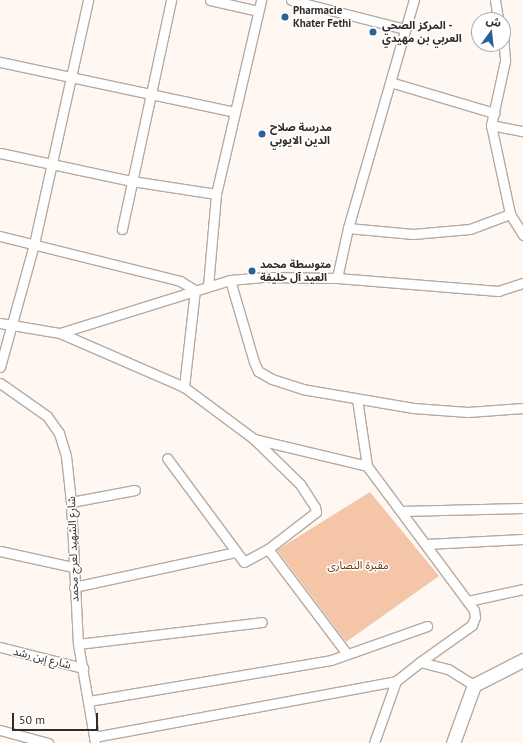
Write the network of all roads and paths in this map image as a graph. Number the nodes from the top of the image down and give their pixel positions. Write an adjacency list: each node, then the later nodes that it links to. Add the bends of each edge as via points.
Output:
1 (88, 0): 13 (street)
2 (171, 0): 15 (street)
3 (210, 0): 8 (street)
4 (261, 0): 8 (street)
5 (291, 0): 10 (street)
6 (414, 0): 10 (street)
7 (495, 0): 9 (street)
8 (258, 11): 16 (street)
9 (497, 12)
10 (405, 29): 14 (street)
11 (504, 52): 17 (street, via 505,61)
12 (0, 62): 13 (street)
13 (72, 78): 15 (street); 21 (street)
14 (390, 82): 17 (street); 25 (street)
15 (149, 94): 16 (street); 22 (street)
16 (235, 112): 23 (street)
17 (494, 113): 18 (street)
18 (491, 125): 19 (street); 24 (street)
19 (523, 131)
20 (0, 153): 21 (street)
21 (52, 164): 22 (street); 29 (street)
22 (132, 181): 23 (street); 26 (street)
23 (216, 194): 33 (street)
24 (510, 214): 25 (street, via 470,229 413,234); 28 (street)
25 (348, 228): 30 (street)
26 (122, 229)
27 (0, 236): 29 (street)
28 (523, 236)
29 (34, 244): 34 (street, via 180,281); 36 (street)
30 (337, 278): 31 (street, via 266,277); 32 (street, via 482,290 508,289)
31 (230, 280): 33 (street); 41 (street, via 248,348 258,371 272,379 302,389)
32 (523, 283)
33 (208, 286): 34 (street)
34 (195, 290): 37 (street); 40 (street)
35 (0, 323): 36 (street)
36 (11, 324): 37 (street); 38 (street)
37 (60, 333): 40 (street)
38 (0, 366)
39 (0, 383): 47 (street, شارع الشهيد لعرج محمد, via 47,416 59,433 66,456)
40 (184, 387): 43 (street)
41 (357, 399): 42 (street, via 413,408 468,412); 45 (street)
42 (523, 408)
43 (254, 439): 45 (street); 52 (street, via 300,484 315,507 313,515)
44 (167, 458): 54 (street)
45 (367, 466): 49 (street)
46 (135, 490): 47 (street)
47 (72, 502): 55 (street, شارع الشهيد لعرج محمد)
48 (523, 508): 49 (street)
49 (401, 511): 51 (street)
50 (523, 539): 51 (street)
51 (426, 544): 58 (street)
52 (268, 548): 54 (street, via 244,562); 63 (street)
53 (0, 551): 55 (street)
54 (236, 552): 56 (street)
55 (73, 567): 56 (street, شارع الشهيد لعرج محمد)
56 (74, 587): 61 (street, شارع الشهيد لعرج محمد)
57 (523, 589): 58 (street)
58 (468, 601): 65 (street, via 475,617 472,625)
59 (262, 622): 61 (street)
60 (427, 626): 63 (street)
61 (78, 644): 66 (street, شارع الشهيد لعرج محمد)
62 (0, 647): 66 (street, شارع إبن رشد)
63 (347, 654): 69 (street, via 303,666)
64 (523, 660): 68 (street)
65 (420, 662): 67 (street); 68 (street, via 448,669)
66 (84, 668): 69 (street, شارع الشهيد لعرج محمد)
67 (396, 681): 71 (street); 73 (street)
68 (474, 685): 74 (street)
69 (89, 701): 71 (street, شارع الشهيد لعرج محمد)
70 (0, 730): 72 (street)
71 (94, 740)
72 (48, 743)
73 (374, 743)
74 (453, 743)

